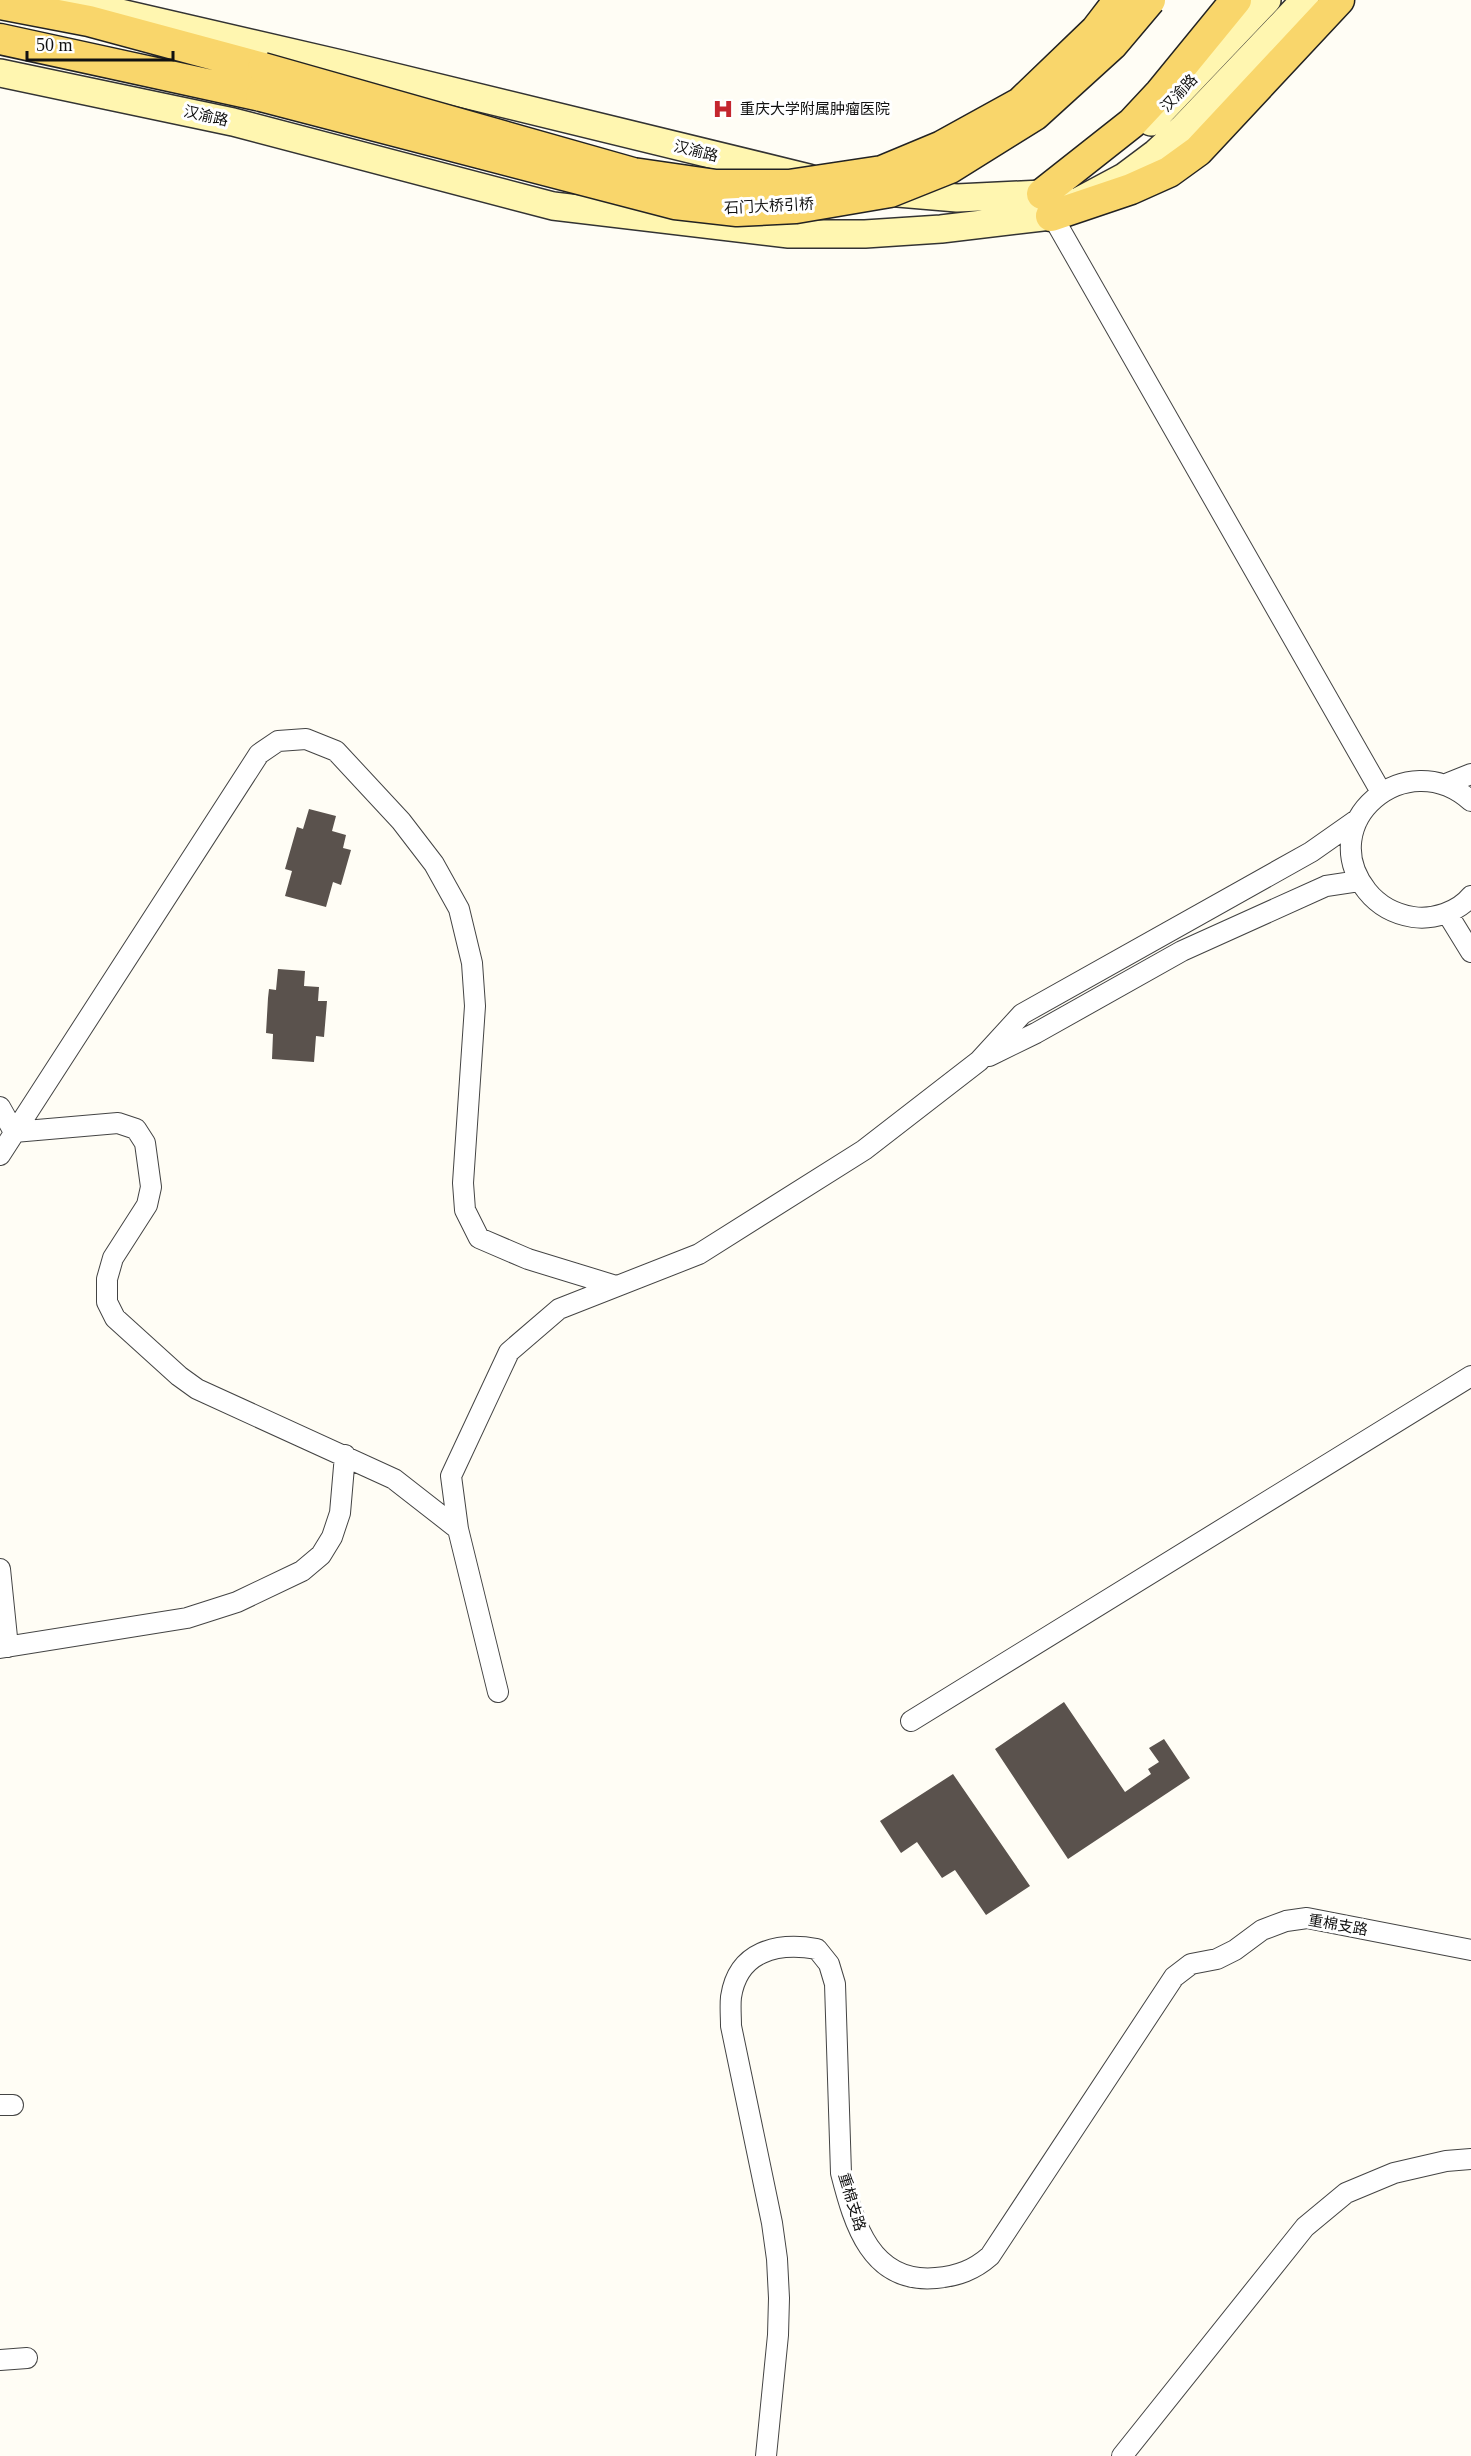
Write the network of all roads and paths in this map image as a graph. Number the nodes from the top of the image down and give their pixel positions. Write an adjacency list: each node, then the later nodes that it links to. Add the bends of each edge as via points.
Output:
1 (24, 0): 9 (main road)
2 (64, 0): 13 (street, 汉渝路, via 341,63 797,176 883,192)
3 (1119, 0): 12 (main road, 石门大桥引桥, bridge, via 1096,30 1020,103 942,146 882,171 789,185 716,185 633,172)
4 (1150, 0): 12 (main road, 石门大桥引桥, bridge, via 1112,45 1035,115 950,168 890,192 796,208 737,211 675,204)
5 (1236, 0): 13 (main road, via 1160,93)
6 (1267, 0): 13 (street, 汉渝路, via 1140,132)
7 (1305, 0): 13 (street, via 1156,153 1124,177)
8 (1339, 0): 13 (main road, via 1198,151 1169,172 1131,189)
9 (0, 3): 12 (main road, via 89,21)
10 (8, 42): 12 (main road, 汉渝路)
11 (0, 73): 13 (street, 汉渝路, via 232,122 553,207 789,234 865,234 941,230)
12 (262, 82)
13 (1046, 205): 16 (street)
14 (1471, 774): 15 (street)
15 (1446, 784): 16 (street, via 1424,779 1401,782); 17 (street)
16 (1381, 792): 18 (street)
17 (1471, 801)
18 (1358, 819): 19 (street, via 1352,839 1352,860); 23 (street, via 1311,852 1022,1014)
19 (1359, 881): 21 (street, via 1375,901 1397,914 1422,918); 23 (street, via 1326,886 1182,951 1036,1034)
20 (1471, 896): 21 (street)
21 (1447, 913): 22 (street)
22 (1471, 952)
23 (979, 1061): 27 (street, via 864,1150 699,1254)
24 (0, 1107): 25 (street)
25 (14, 1132): 26 (street); 27 (street, via 259,754 278,741 306,739 336,751 401,821 434,864 459,909 472,963 475,1006 463,1183 465,1210 479,1238 528,1259); 29 (street, via 118,1123 136,1129 145,1143 151,1187 147,1205 113,1258 107,1278 108,1302 116,1318 197,1389)
26 (0, 1155)
27 (616, 1286): 30 (street, via 559,1309 509,1352 451,1476)
28 (1471, 1376): 34 (street)
29 (345, 1455): 30 (street, via 394,1479); 32 (street, via 340,1513 332,1537 321,1555 302,1571 237,1602 187,1618)
30 (458, 1529): 33 (street)
31 (0, 1569): 32 (street)
32 (4, 1647)
33 (498, 1692)
34 (911, 1721)
35 (1471, 1950): 39 (street, 重棉支路, via 1307,1918 1262,1930 1217,1959 1191,1964 1174,1977 990,2256 976,2269 927,2279 899,2274 878,2259 860,2234 849,2203 841,2174 835,1984 829,1964 818,1949 797,1945 772,1948 750,1959 737,1976 731,1998 731,2026 777,2259 778,2335)
36 (1471, 2159): 40 (street, via 1394,2173 1346,2193 1305,2228)
37 (27, 2358): 38 (street)
38 (0, 2360)
39 (766, 2456)
40 (1122, 2456)

